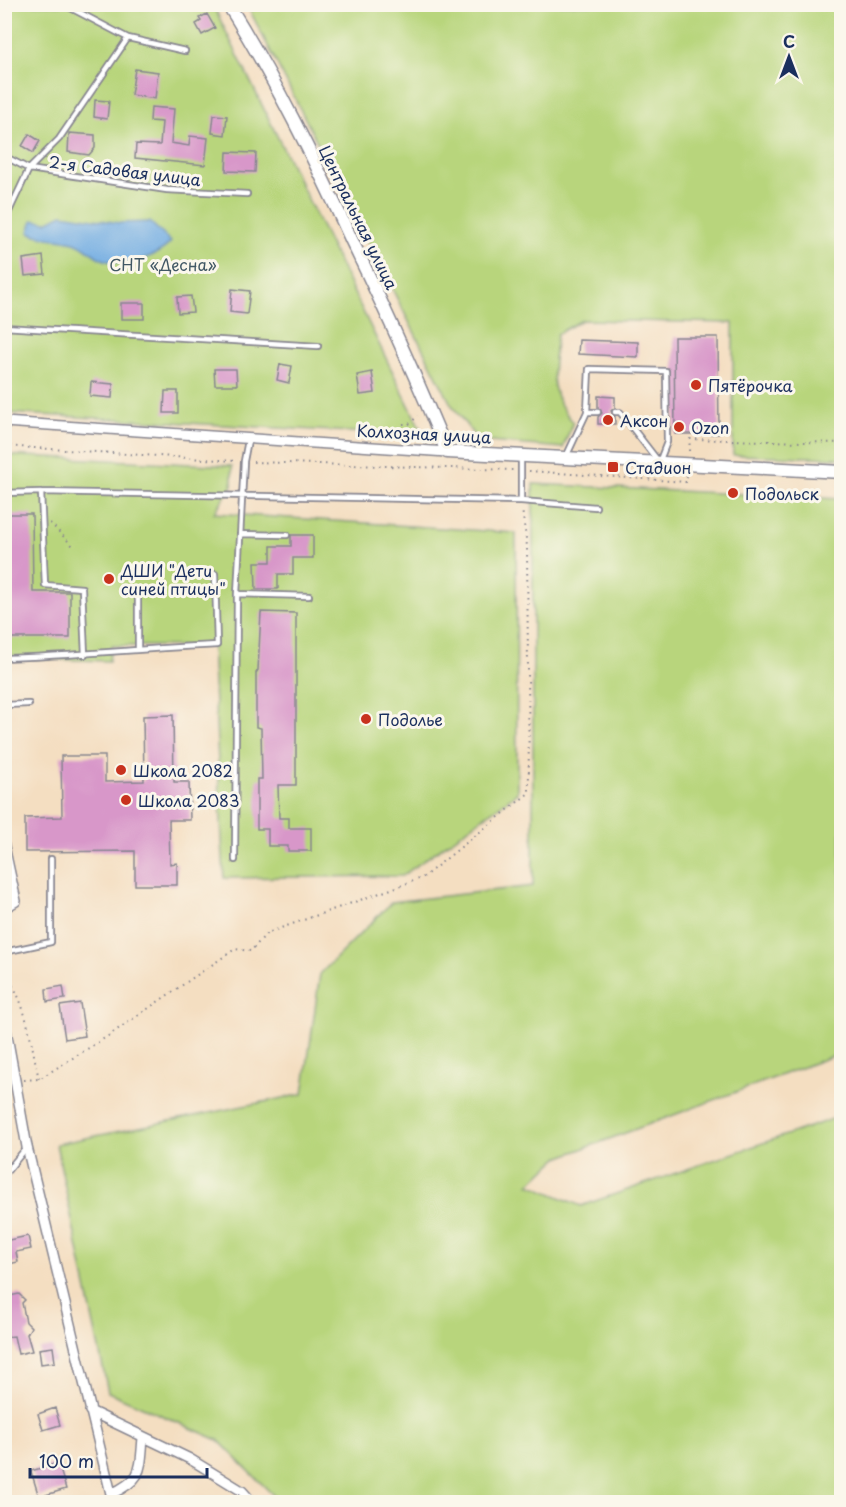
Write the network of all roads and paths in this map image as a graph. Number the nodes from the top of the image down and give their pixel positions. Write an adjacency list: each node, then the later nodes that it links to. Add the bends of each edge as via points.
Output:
1 (63, 4): 3 (lane)
2 (228, 4): 16 (street, Центральная улица, via 317,165 414,371)
3 (128, 38): 4 (lane); 6 (lane, via 59,139)
4 (185, 51)
5 (4, 156): 6 (lane, 2-я Садовая улица)
6 (29, 169): 7 (lane, 2-я Садовая улица, via 167,190); 8 (lane)
7 (247, 194)
8 (4, 222)
9 (4, 327): 10 (lane)
10 (318, 346)
11 (587, 412): 12 (lane); 18 (lane); 19 (lane, via 589,369 666,372 667,442)
12 (598, 412)
13 (615, 412): 19 (lane, via 620,412)
14 (4, 422): 15 (street, Колхозная улица)
15 (248, 440): 16 (street, Колхозная улица); 23 (lane)
16 (447, 452): 17 (street, Колхозная улица)
17 (521, 455): 18 (street, Колхозная улица); 24 (lane)
18 (566, 458): 19 (street, Колхозная улица)
19 (659, 463): 20 (street, Колхозная улица)
20 (842, 472)
21 (41, 492): 22 (lane); 23 (lane); 26 (lane)
22 (4, 493)
23 (242, 497): 24 (lane); 27 (lane)
24 (521, 501): 25 (lane); 46 (path, via 527,546 529,793 422,878 267,933 251,951 235,949)
25 (596, 507)
26 (42, 515): 29 (path); 35 (lane, via 45,585 81,588)
27 (240, 534): 28 (lane); 32 (lane)
28 (287, 535)
29 (74, 547)
30 (215, 574): 34 (lane, via 218,645)
31 (138, 594): 34 (lane)
32 (237, 594): 33 (lane); 41 (lane)
33 (309, 596)
34 (138, 648): 35 (lane)
35 (85, 655): 36 (lane)
36 (4, 658)
37 (28, 704): 38 (lane)
38 (4, 705)
39 (4, 846): 42 (street, via 16,901)
40 (51, 859): 43 (lane, via 51,942)
41 (235, 860)
42 (4, 908)
43 (4, 952)
44 (4, 976): 46 (path, via 19,995)
45 (4, 1019): 47 (street)
46 (39, 1079): 47 (path)
47 (15, 1080): 48 (street)
48 (27, 1147): 49 (lane); 50 (street)
49 (4, 1175)
50 (90, 1411): 51 (street); 52 (street)
51 (143, 1438): 52 (street, via 140,1469 130,1485); 53 (street, via 190,1459 242,1491)
52 (112, 1498)
53 (252, 1503)

